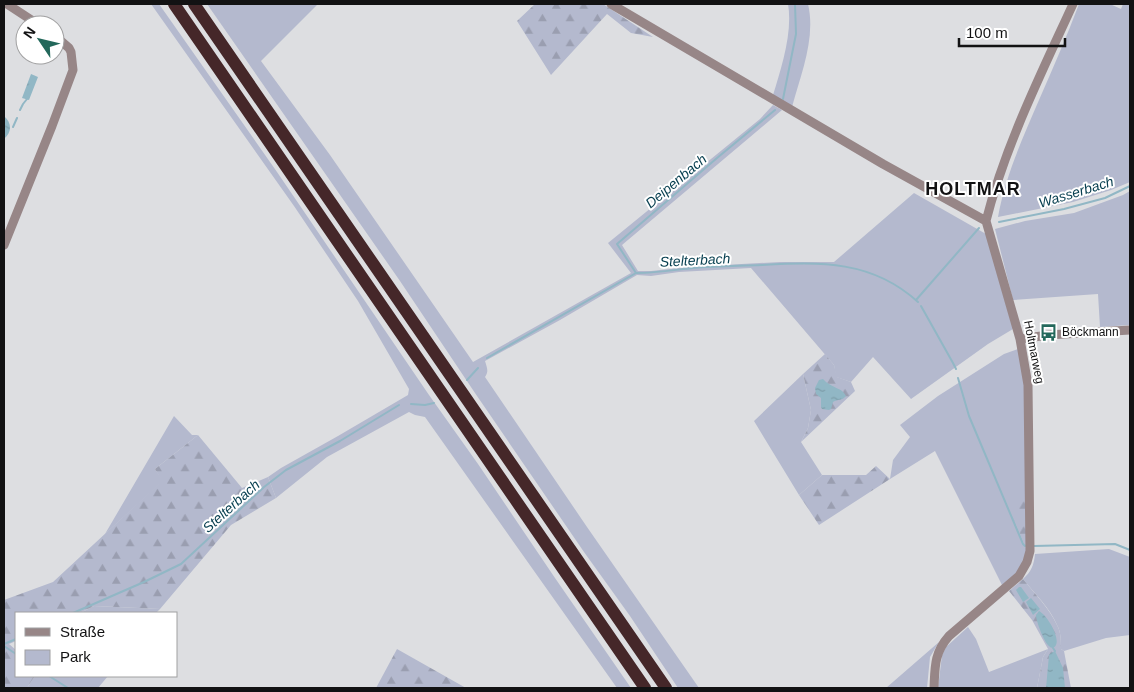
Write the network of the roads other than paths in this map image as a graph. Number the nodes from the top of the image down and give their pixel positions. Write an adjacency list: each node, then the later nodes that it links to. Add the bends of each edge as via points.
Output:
1 (7, 4): 6 (street)
2 (174, 4): 12 (highway)
3 (194, 4): 13 (highway)
4 (611, 4): 8 (street)
5 (1073, 4): 8 (street, via 1024,114)
6 (24, 15)
7 (65, 45): 9 (street, via 71,52 73,70)
8 (986, 221): 11 (street, Holtmarweg)
9 (4, 245)
10 (1130, 330): 11 (street)
11 (1020, 339): 14 (street, Holtmarweg, via 1028,385 1030,551 1019,576 942,643 936,661)
12 (645, 688)
13 (666, 688)
14 (934, 688)

